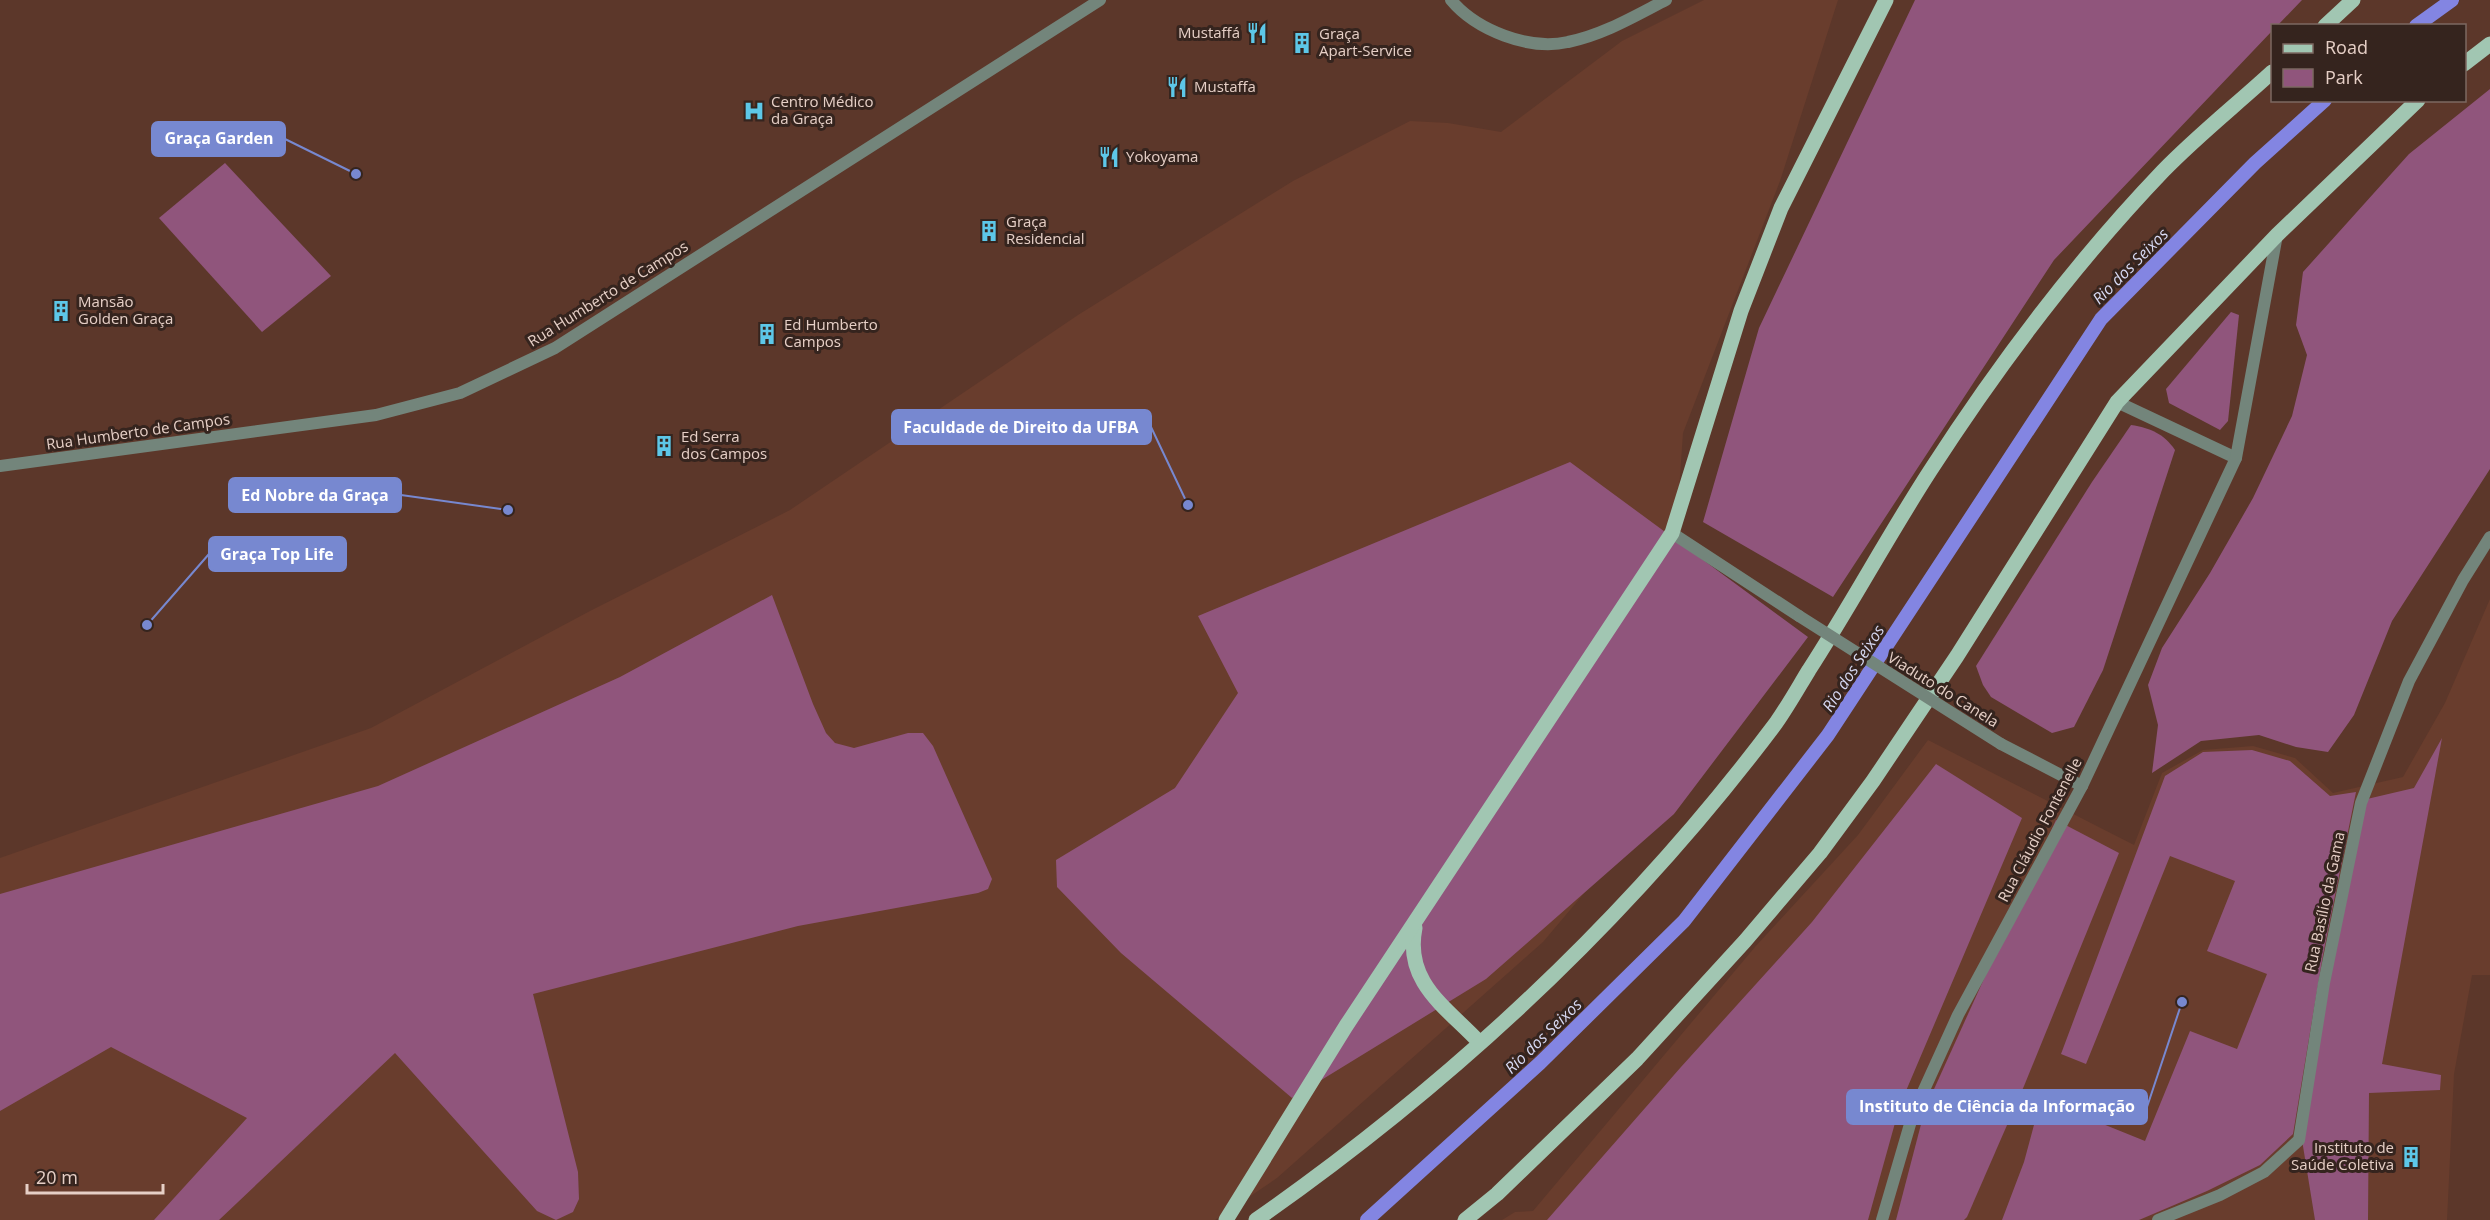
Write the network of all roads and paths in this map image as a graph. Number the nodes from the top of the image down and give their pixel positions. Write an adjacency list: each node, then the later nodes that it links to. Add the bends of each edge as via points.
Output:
1 (1100, 0): 14 (street, Rua Humberto de Campos, via 555,348 460,393 376,415)
2 (1451, 0): 3 (street, via 1489,31 1528,42 1567,43 1609,29)
3 (1666, 0)
4 (1886, 0): 15 (main road, via 1781,208 1741,311)
5 (2353, 0): 6 (main road)
6 (2327, 24)
7 (2490, 44): 8 (main road)
8 (2466, 62)
9 (2271, 73): 19 (main road, via 2166,169 2077,267 2003,362 1929,473 1778,720 1706,811 1615,914)
10 (2416, 102): 11 (main road)
11 (2277, 235): 12 (main road); 13 (street, Rua Cláudio Fontenelle)
12 (2117, 402): 13 (street); 22 (main road, via 1957,656 1820,853 1745,942 1637,1059)
13 (2236, 458): 17 (street, Rua Cláudio Fontenelle)
14 (0, 466)
15 (1672, 533): 17 (street, Viaduto do Canela, bridge, via 2001,744); 18 (main road)
16 (2490, 537): 24 (street, Rua Basílio da Gama, via 2409,681 2361,804 2324,983 2299,1140 2264,1172)
17 (2082, 786): 23 (street, Rua Cláudio Fontenelle, via 1958,1015 1914,1114)
18 (1417, 920): 19 (main road, via 1411,946 1415,969 1426,987); 20 (main road)
19 (1479, 1042): 21 (main road, via 1389,1120)
20 (1226, 1220)
21 (1256, 1220)
22 (1465, 1220)
23 (1882, 1220)
24 (2158, 1220)

